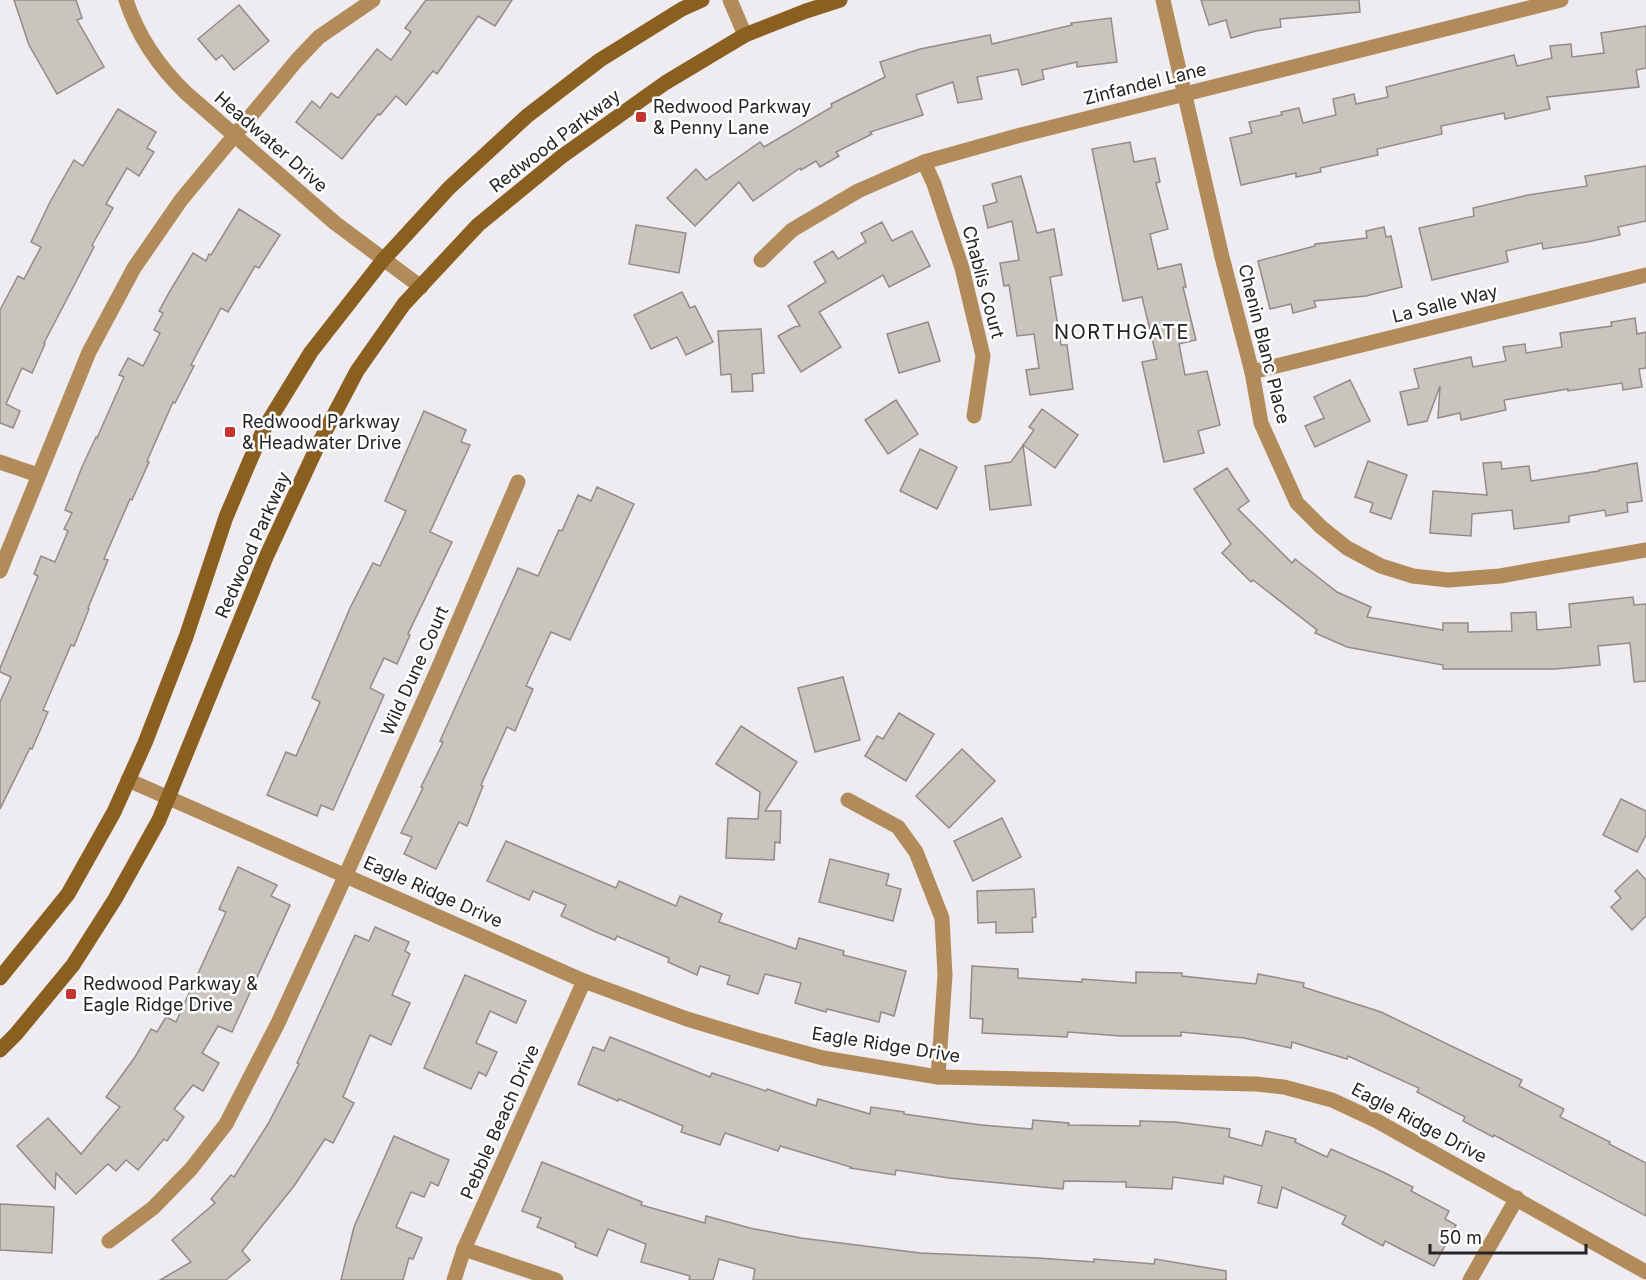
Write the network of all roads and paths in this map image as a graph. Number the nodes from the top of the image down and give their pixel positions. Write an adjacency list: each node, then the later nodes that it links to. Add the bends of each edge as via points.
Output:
1 (126, 0): 10 (street, Headwater Drive, via 147,47 165,73)
2 (373, 0): 10 (street, via 319,37)
3 (702, 0): 12 (main road, Redwood Parkway, via 600,60 527,116 449,188)
4 (730, 0): 8 (street)
5 (840, 0): 8 (main road, Redwood Parkway)
6 (1163, 0): 9 (street, Chenin Blanc Place)
7 (1561, 0): 9 (street, Zinfandel Lane)
8 (745, 35): 15 (main road, Redwood Parkway, via 665,83 561,157 478,225)
9 (1185, 95): 11 (street, Zinfandel Lane); 16 (street, Chenin Blanc Place)
10 (234, 137): 12 (street, Headwater Drive); 19 (street, via 181,200 134,268 89,352)
11 (924, 162): 13 (street, Zinfandel Lane, via 858,192 792,230); 17 (street, Chablis Court, via 962,268 983,356)
12 (383, 260): 15 (street, Headwater Drive); 23 (main road, Redwood Parkway, via 311,352 265,427 226,517 186,638)
13 (761, 260)
14 (1646, 274): 16 (street, La Salle Way)
15 (421, 287): 24 (main road, Redwood Parkway, via 404,304 357,371 318,445 267,555)
16 (1252, 372): 21 (street, Chenin Blanc Place, via 1261,423 1297,504 1347,548 1381,566 1413,576 1448,580 1500,576)
17 (974, 416)
18 (0, 462): 19 (street)
19 (38, 475): 22 (street)
20 (518, 482): 26 (street, Wild Dune Court)
21 (1646, 550)
22 (0, 570)
23 (128, 780): 24 (street, Eagle Ridge Drive); 27 (main road, Redwood Parkway, via 68,894)
24 (168, 798): 26 (street, Eagle Ridge Drive); 29 (main road, Redwood Parkway, via 115,899 73,965)
25 (848, 800): 30 (street, via 898,826 916,852 942,918 945,975)
26 (345, 875): 28 (street, Eagle Ridge Drive); 32 (street, Wild Dune Court, via 278,1023 226,1124 191,1169 153,1208)
27 (0, 978)
28 (584, 981): 30 (street, Eagle Ridge Drive, via 687,1019 823,1058); 33 (street, Pebble Beach Drive)
29 (0, 1050)
30 (938, 1077): 31 (street, Eagle Ridge Drive, via 1284,1087 1332,1100 1368,1117)
31 (1517, 1198): 34 (street, Eagle Ridge Drive); 37 (street)
32 (109, 1241)
33 (464, 1249): 35 (street, Pebble Beach Drive); 36 (street)
34 (1646, 1272)
35 (454, 1280)
36 (556, 1280)
37 (1470, 1280)

